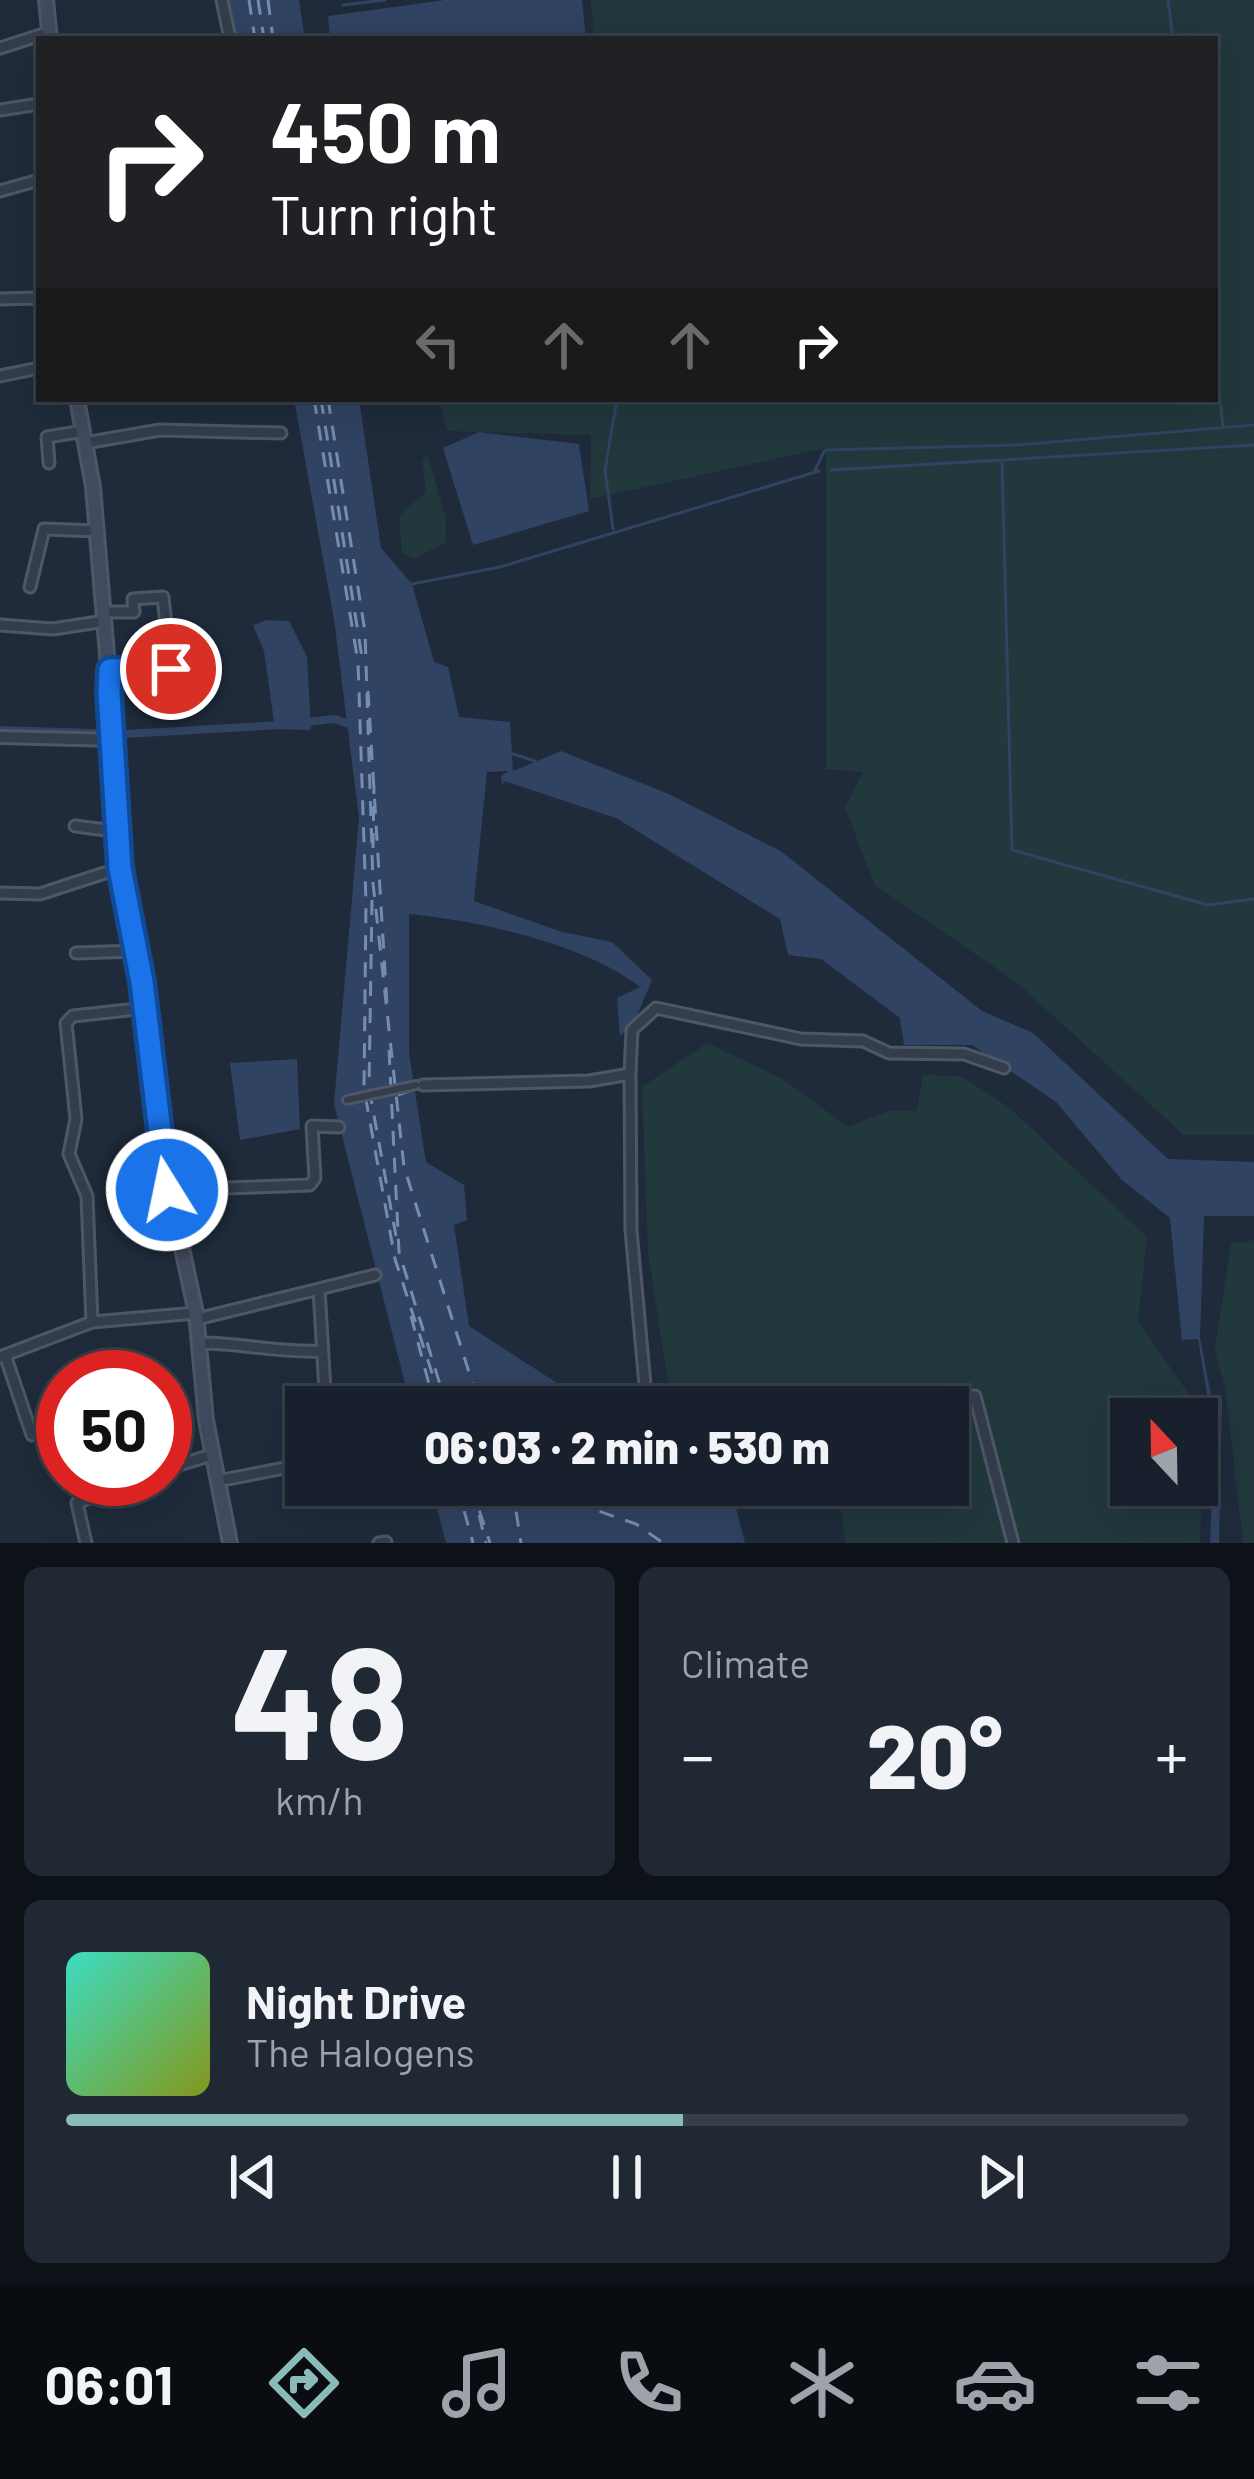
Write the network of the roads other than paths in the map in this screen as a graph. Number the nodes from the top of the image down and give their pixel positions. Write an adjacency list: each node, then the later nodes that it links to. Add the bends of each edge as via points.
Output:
1 (46, 0): 3 (main road)
2 (222, 0): 4 (street)
3 (50, 36): 5 (street, via 26,35)
4 (229, 36)
5 (0, 48)
6 (36, 104): 7 (street)
7 (0, 110)
8 (36, 181): 9 (street)
9 (0, 191)
10 (36, 298): 11 (street)
11 (0, 299)
12 (36, 369): 13 (street)
13 (0, 376)
14 (78, 402): 16 (main road)
15 (280, 433): 16 (street)
16 (85, 437): 17 (street, via 47,437); 18 (main road)
17 (49, 463)
18 (98, 531): 19 (street, via 44,529); 20 (main road)
19 (29, 587)
20 (105, 616): 21 (street, via 53,629); 22 (main road); 22 (street, via 134,612 133,598 163,597 171,669)
21 (0, 625)
22 (110, 670): 24 (main road)
23 (0, 736): 24 (street)
24 (113, 736): 26 (main road)
25 (75, 826): 26 (street)
26 (122, 832): 27 (main road)
27 (120, 868): 28 (street, via 40,894); 29 (main road)
28 (0, 893)
29 (136, 951): 30 (street); 31 (main road)
30 (76, 953)
31 (146, 1008): 37 (main road); 41 (street, via 65,1023 76,1119 69,1154 87,1196)
32 (1004, 1068): 33 (street, via 977,1056 801,1039 656,1008 632,1030)
33 (630, 1074): 34 (street); 46 (street, via 631,1230)
34 (420, 1085): 35 (street)
35 (347, 1100)
36 (339, 1127): 37 (street, via 311,1128 310,1185)
37 (167, 1190): 40 (main road)
38 (375, 1275): 39 (street)
39 (319, 1289): 40 (street); 43 (street)
40 (197, 1316): 41 (street); 42 (main road)
41 (92, 1322): 44 (street)
42 (200, 1343): 43 (street); 49 (main road)
43 (322, 1351): 45 (street)
44 (3, 1356): 48 (street)
45 (324, 1386)
46 (645, 1386)
47 (969, 1397): 56 (street, via 975,1396)
48 (32, 1436)
49 (212, 1455): 50 (street); 52 (main road)
50 (192, 1461)
51 (285, 1468): 52 (street)
52 (218, 1480): 55 (main road)
53 (78, 1506): 54 (street)
54 (86, 1543)
55 (230, 1543)
56 (1013, 1543)

